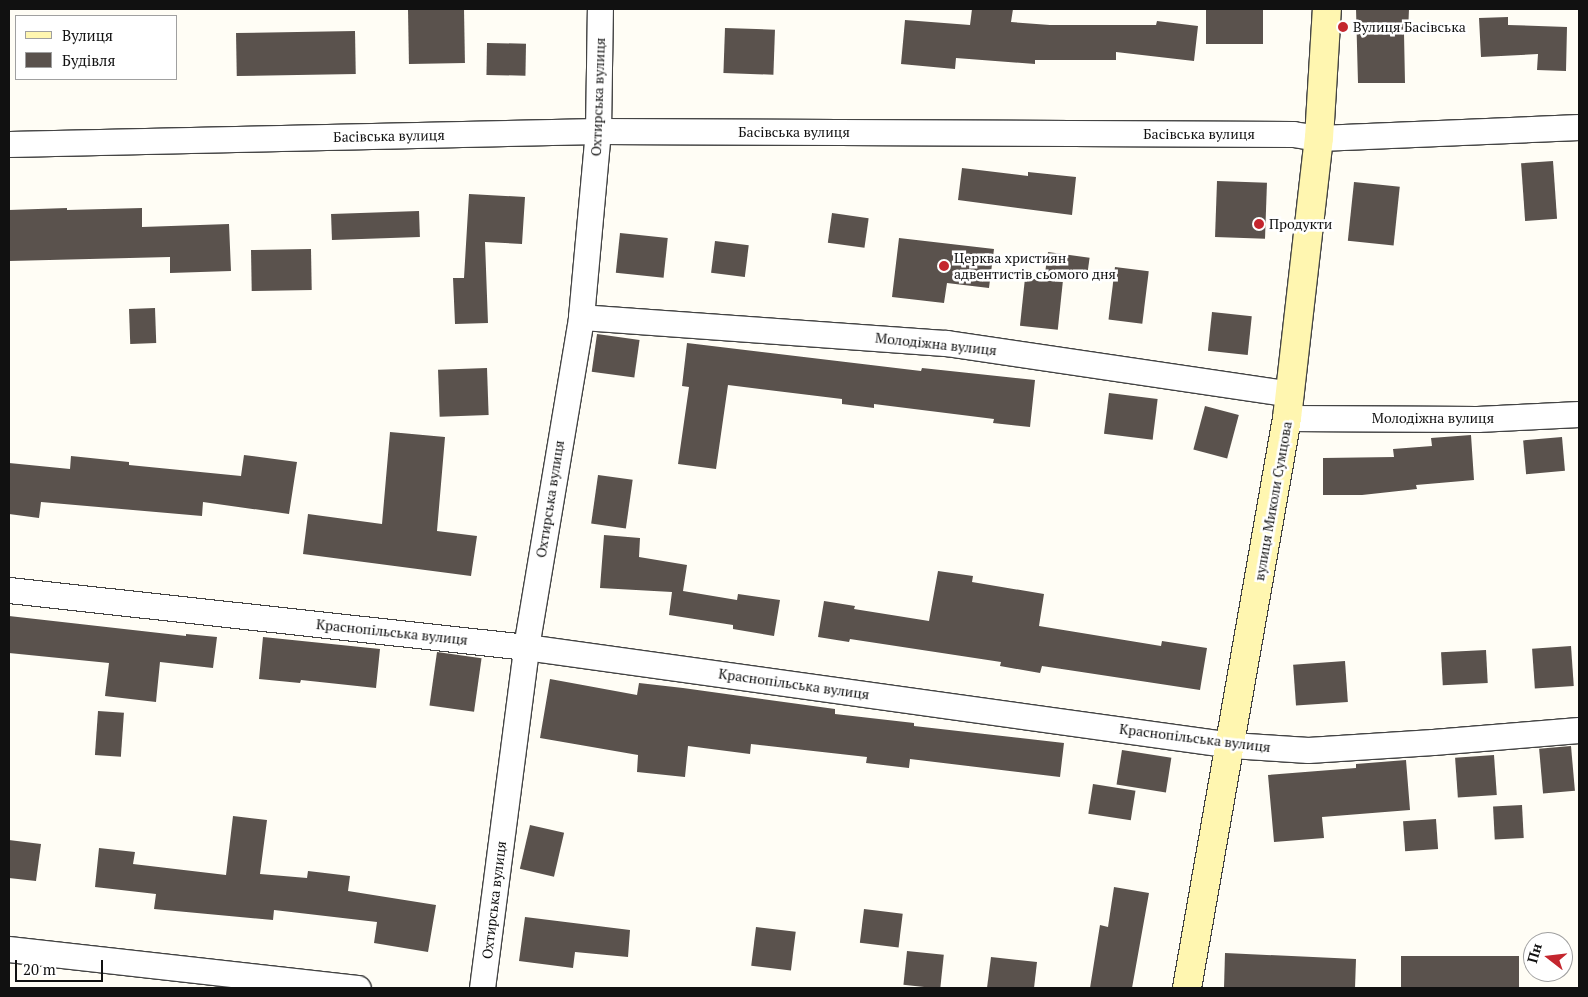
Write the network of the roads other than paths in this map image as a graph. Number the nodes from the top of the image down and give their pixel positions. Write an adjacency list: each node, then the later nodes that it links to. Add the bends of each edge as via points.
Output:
1 (600, 9): 4 (street, Охтирська вулиця)
2 (1327, 9): 5 (street, вулиця Миколи Сумцова)
3 (1579, 127): 5 (street, Басівська вулиця)
4 (598, 131): 5 (street, Басівська вулиця, via 1293,134); 6 (street, Басівська вулиця); 7 (street, Охтирська вулиця)
5 (1319, 138): 8 (street, вулиця Миколи Сумцова)
6 (9, 144)
7 (580, 317): 8 (street, Молодіжна вулиця, via 946,343); 11 (street, Охтирська вулиця)
8 (1288, 406): 9 (street, Молодіжна вулиця, via 1477,419); 13 (street, вулиця Миколи Сумцова)
9 (1579, 414)
10 (9, 590): 11 (street, Краснопільська вулиця)
11 (526, 647): 13 (street, Краснопільська вулиця); 16 (street, Охтирська вулиця)
12 (1579, 730): 13 (street, Краснопільська вулиця, via 1308,750)
13 (1231, 744): 17 (street, вулиця Миколи Сумцова)
14 (9, 948): 15 (street)
15 (358, 988)
16 (482, 988)
17 (1187, 988)

